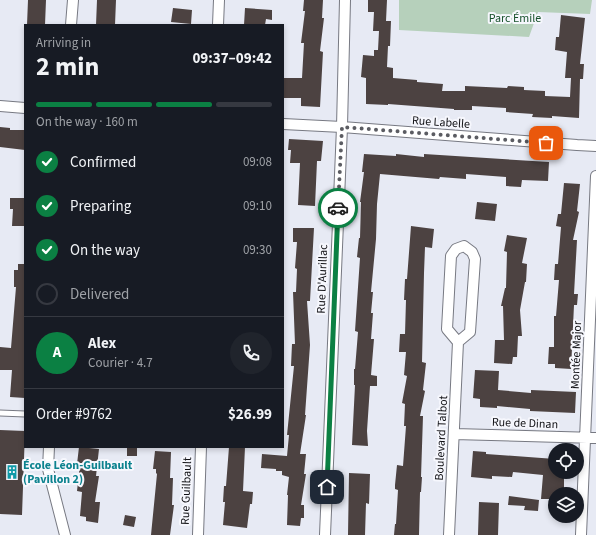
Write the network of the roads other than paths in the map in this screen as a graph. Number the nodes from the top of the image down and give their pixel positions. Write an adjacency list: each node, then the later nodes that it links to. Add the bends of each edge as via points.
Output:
1 (73, 0): 4 (street)
2 (219, 0): 5 (street)
3 (345, 0): 9 (street, Rue D'Aurillac)
4 (71, 24)
5 (218, 24)
6 (0, 106): 7 (street)
7 (24, 108)
8 (284, 124): 9 (street, Rue Labelle)
9 (342, 127): 10 (street, Rue Labelle); 21 (street, Rue D'Aurillac)
10 (596, 146)
11 (596, 176): 16 (street, Montée Major)
12 (458, 342): 12 (street, via 470,332 475,259 472,252 464,246 456,249 451,256 447,328); 15 (street, Boulevard Talbot)
13 (0, 413): 14 (lane)
14 (24, 414)
15 (454, 434): 16 (street, Rue de Dinan); 22 (street, Boulevard Talbot)
16 (591, 438): 23 (street, Montée Major)
17 (49, 448): 19 (street, via 48,469)
18 (201, 448): 20 (street, Rue Guilbault)
19 (65, 535)
20 (198, 535)
21 (325, 535)
22 (449, 535)
23 (581, 535)

